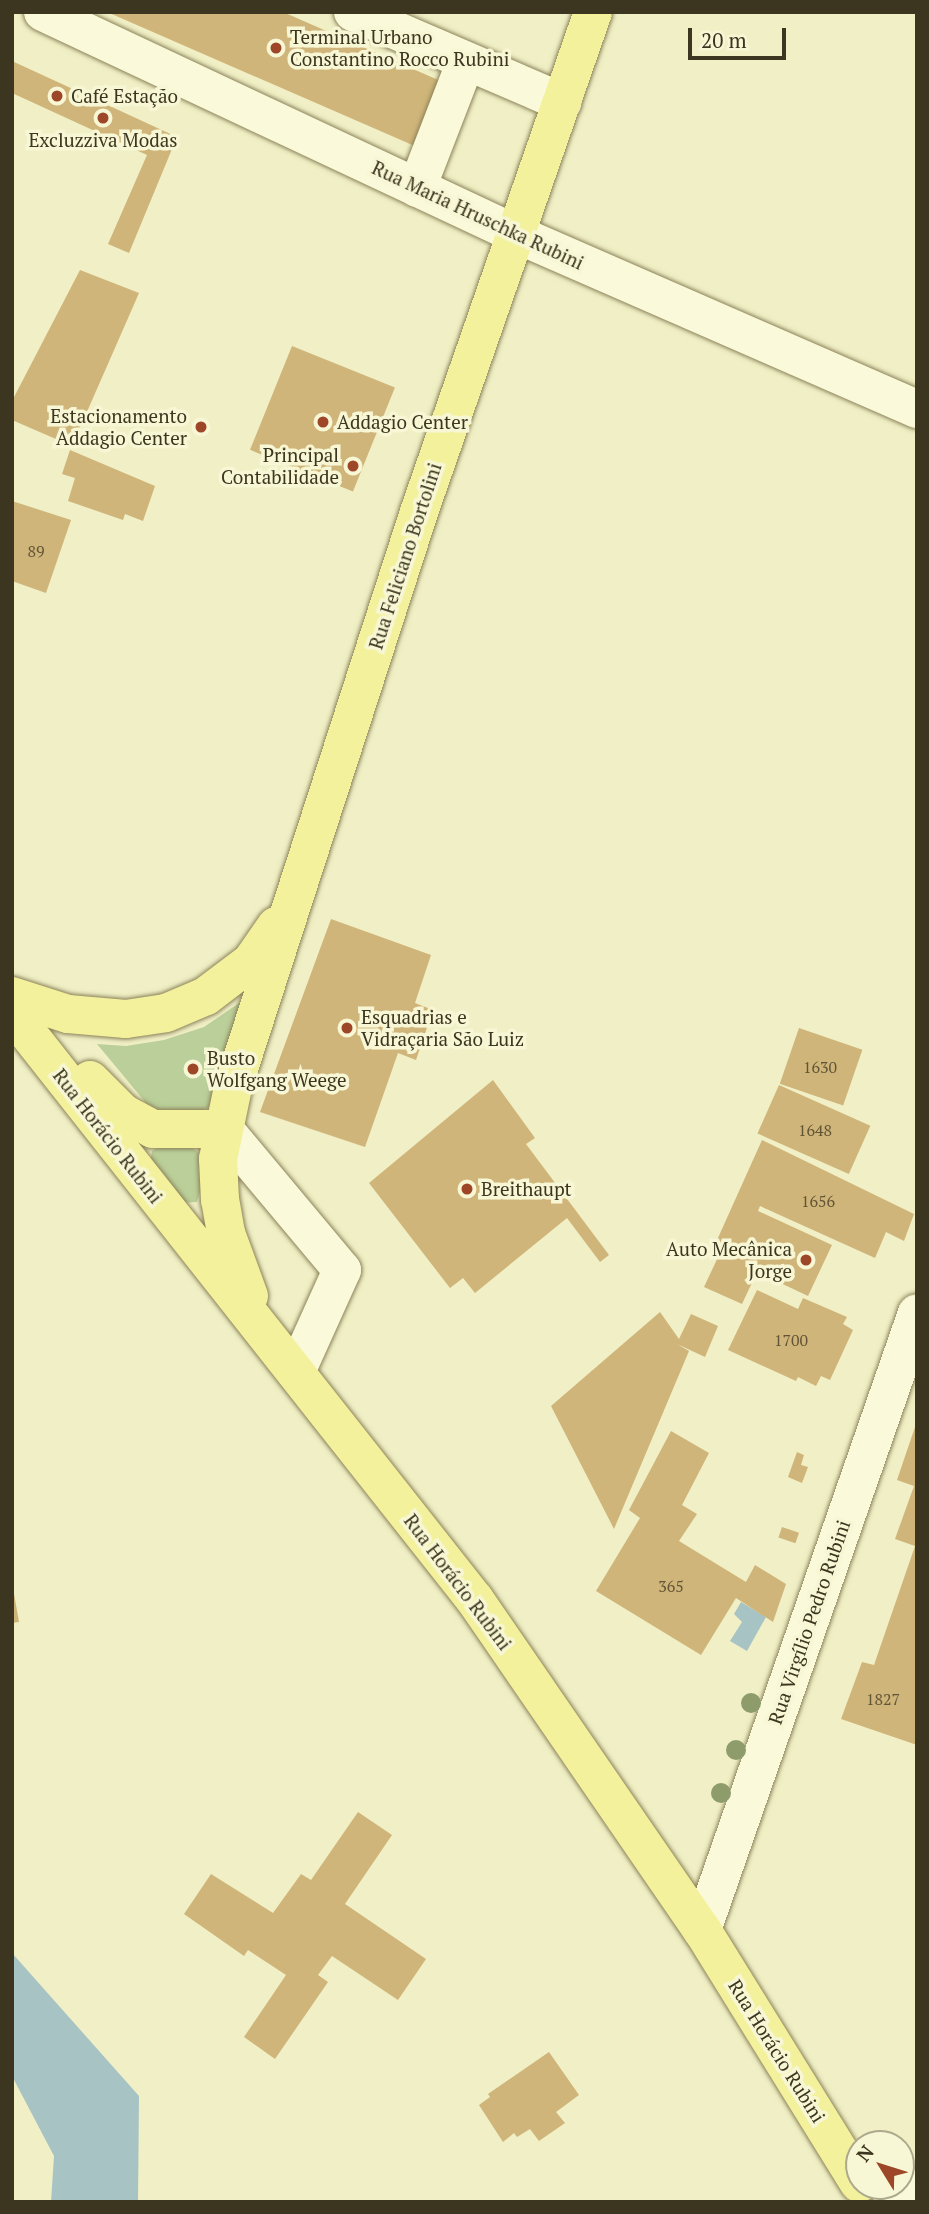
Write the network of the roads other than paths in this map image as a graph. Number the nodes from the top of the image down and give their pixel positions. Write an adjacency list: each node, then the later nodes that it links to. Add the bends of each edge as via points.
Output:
1 (43, 12): 6 (street, Rua Maria Hruschka Rubini)
2 (353, 12): 4 (street)
3 (593, 12): 5 (main road, Rua Feliciano Bortolini)
4 (466, 61): 5 (street); 6 (street)
5 (562, 102): 7 (main road, Rua Feliciano Bortolini)
6 (417, 188): 7 (street, Rua Maria Hruschka Rubini)
7 (516, 234): 8 (street, Rua Maria Hruschka Rubini); 9 (main road, Rua Feliciano Bortolini)
8 (917, 409)
9 (291, 904): 10 (main road, Rua Feliciano Bortolini, via 251,962 206,996 166,1013 126,1019); 11 (main road, Rua Feliciano Bortolini)
10 (14, 1009): 11 (main road, via 123,1114 153,1129); 13 (main road, Rua Horácio Rubini)
11 (224, 1129): 13 (main road, Rua Feliciano Bortolini, via 218,1159 220,1200 237,1268); 14 (street, via 342,1270)
12 (917, 1314): 15 (street, Rua Virgílio Pedro Rubini)
13 (260, 1325): 14 (main road, Rua Horácio Rubini)
14 (296, 1372): 15 (main road, Rua Horácio Rubini, via 475,1600)
15 (702, 1930): 16 (main road, Rua Horácio Rubini)
16 (845, 2154)

